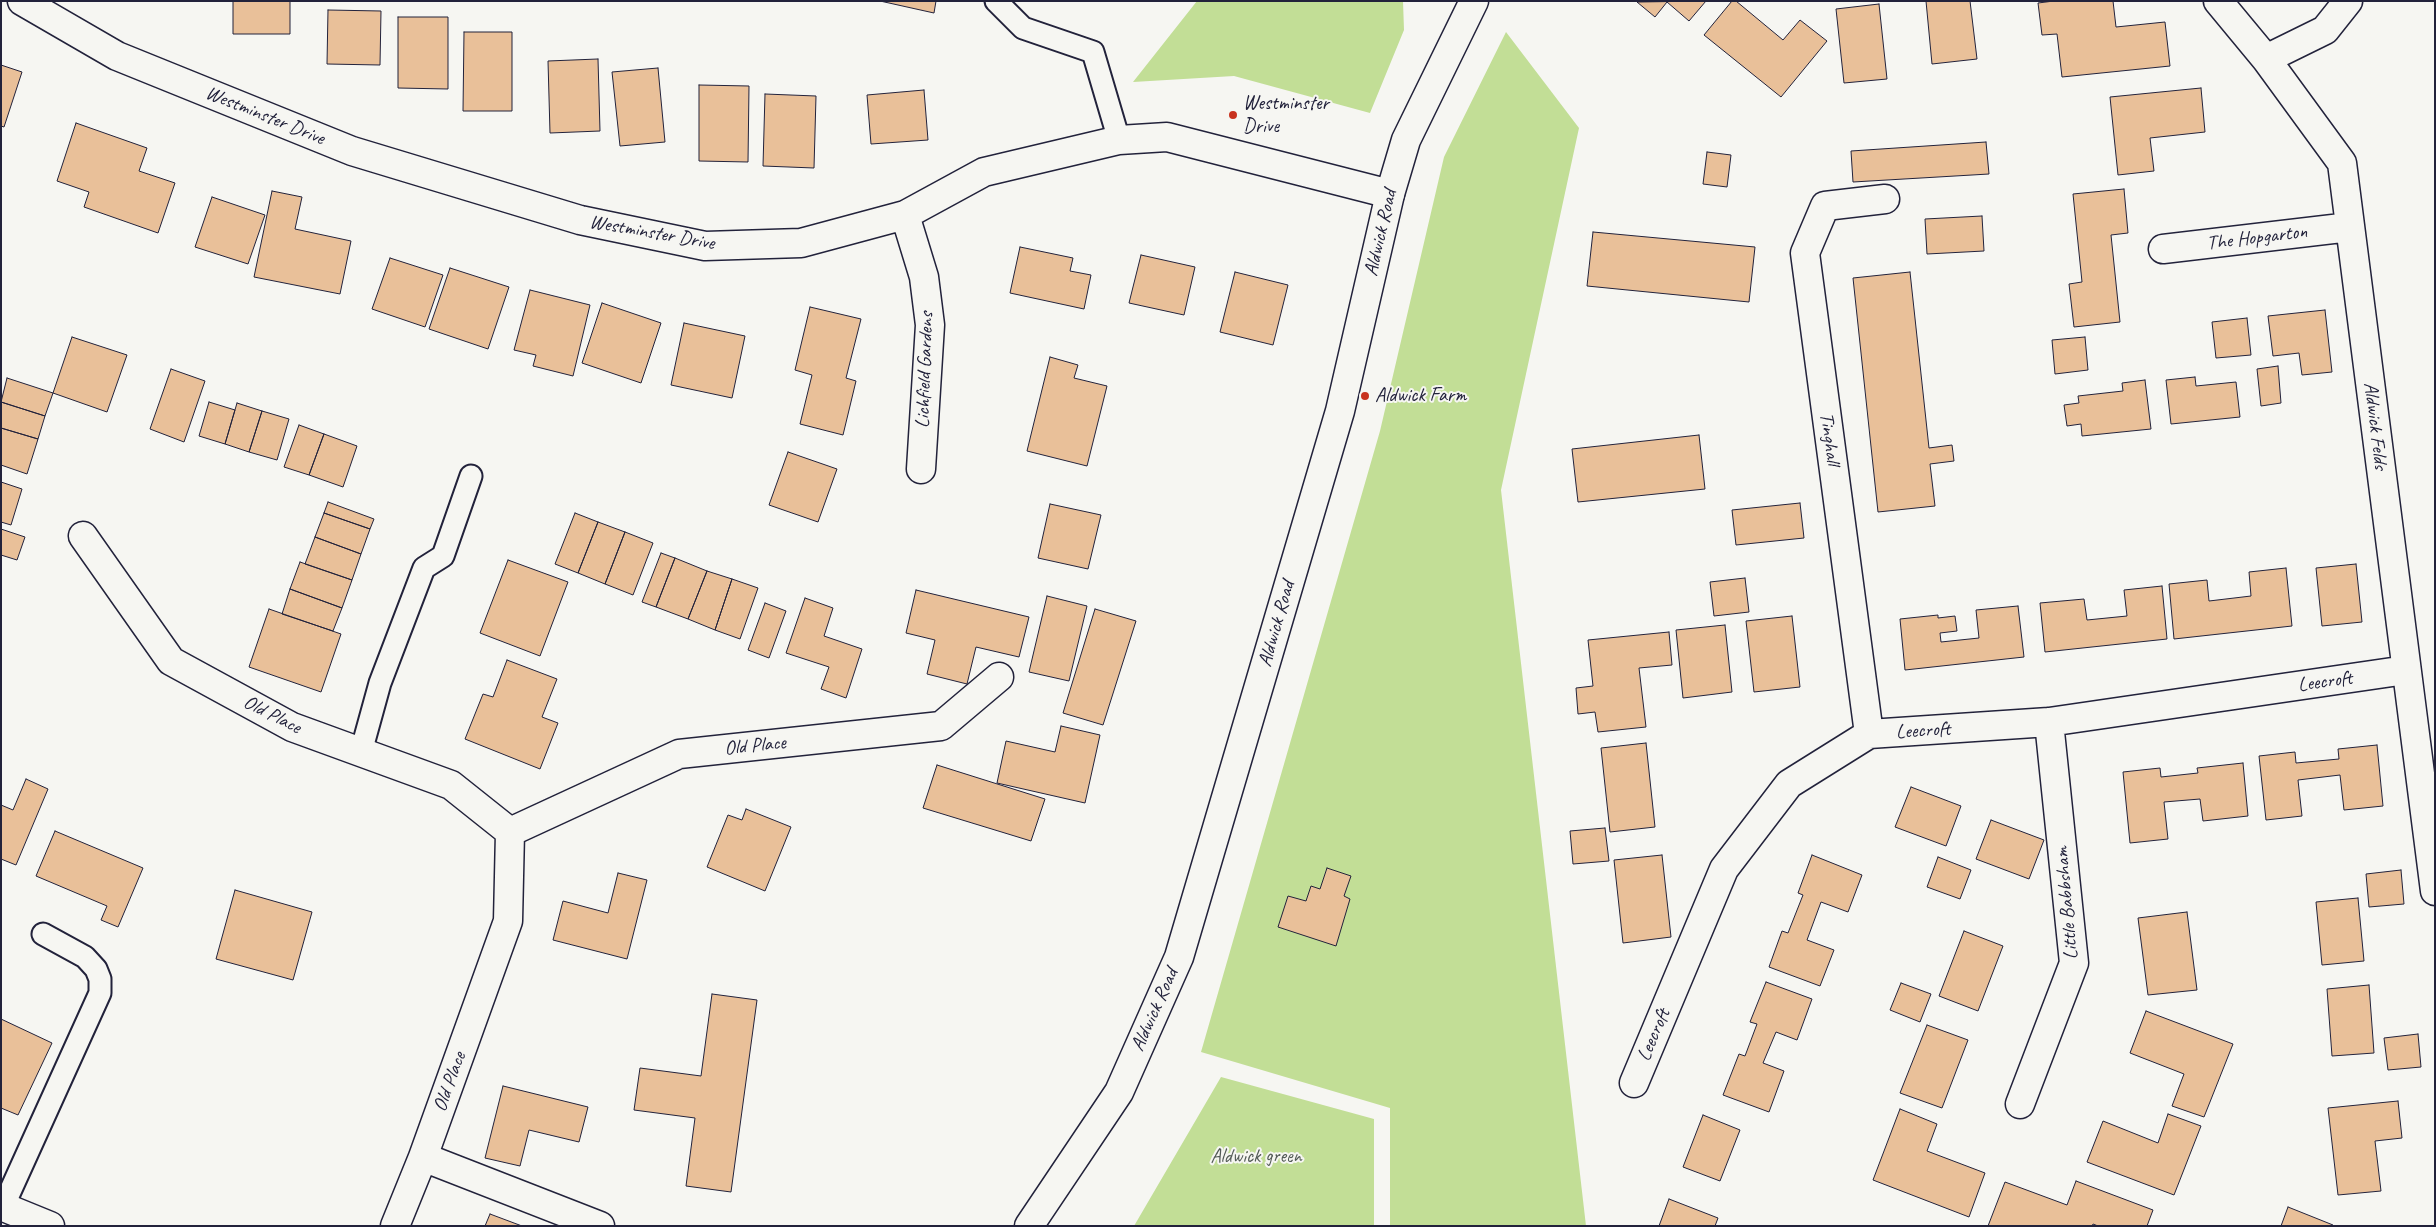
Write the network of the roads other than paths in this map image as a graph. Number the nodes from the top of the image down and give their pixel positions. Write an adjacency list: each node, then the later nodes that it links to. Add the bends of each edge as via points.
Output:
1 (22, 1): 10 (street, Westminster Drive, via 117,56 352,152 580,220 705,246 801,243)
2 (996, 1): 7 (lane, via 1023,28 1093,52)
3 (1474, 1): 8 (street, Aldwick Road, via 1406,140)
4 (2218, 1): 6 (street, Aldwick Felds)
5 (2348, 1): 6 (street, via 2324,30)
6 (2266, 59): 11 (street, Aldwick Felds, via 2342,163)
7 (1119, 140): 8 (street, Westminster Drive, via 1167,137); 10 (street, Westminster Drive, via 984,172)
8 (1390, 194): 31 (street, Aldwick Road, via 1340,411 1179,957 1119,1092)
9 (1885, 199): 19 (street, Tinghall, via 1825,206 1805,254)
10 (905, 215): 13 (street, Lichfield Gardens, via 924,277 930,325)
11 (2350, 227): 12 (street, The Hopgarton); 16 (street, Aldwick Felds)
12 (2163, 249)
13 (921, 469)
14 (472, 476): 20 (lane, via 443,556 424,568 380,682)
15 (83, 536): 20 (street, Old Place, via 171,661 292,727)
16 (2406, 670): 18 (street, Leecroft); 22 (street, Aldwick Felds)
17 (999, 678): 21 (street, Old Place, via 941,726 679,754)
18 (2049, 722): 19 (street, Leecroft); 25 (street, Little Babbsham, via 2074,963)
19 (1869, 734): 24 (street, Leecroft, via 1789,784 1724,869)
20 (361, 752): 21 (street, Old Place, via 451,785)
21 (510, 832): 26 (street, Old Place, via 508,921)
22 (2435, 891)
23 (43, 934): 27 (lane, via 86,958 100,979 100,993)
24 (1634, 1083)
25 (2020, 1104)
26 (423, 1157): 29 (street, Old Place); 30 (street)
27 (2, 1206): 28 (street)
28 (50, 1226)
29 (395, 1226)
30 (600, 1226)
31 (1028, 1226)

